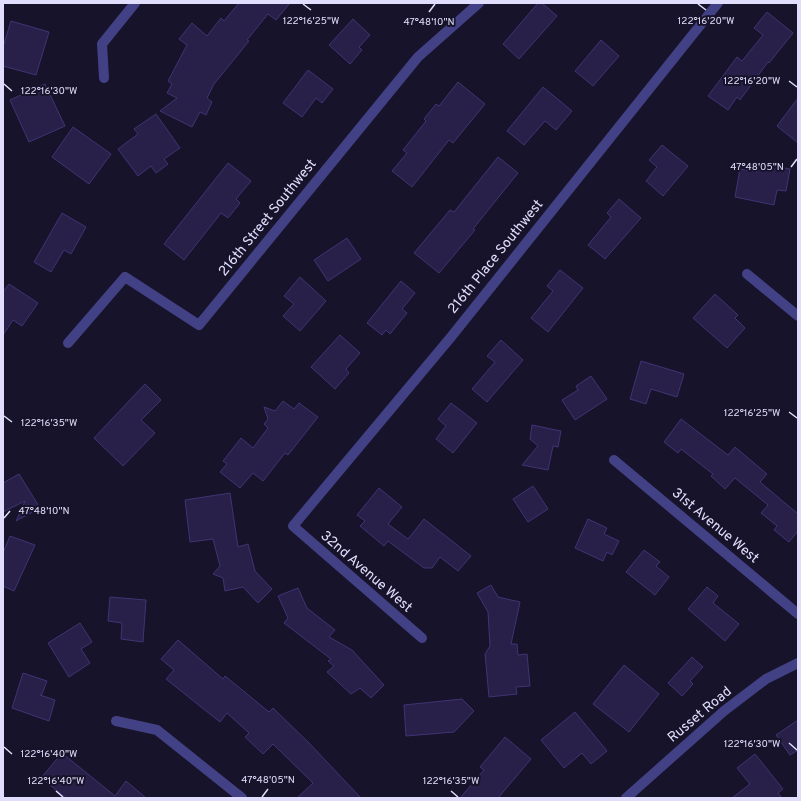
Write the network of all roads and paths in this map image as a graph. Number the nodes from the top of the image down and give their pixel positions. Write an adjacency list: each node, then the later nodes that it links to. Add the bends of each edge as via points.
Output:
1 (135, 3): 4 (street, via 102,44)
2 (479, 3): 7 (street, 216th Street Southwest, via 418,57 199,325 125,278)
3 (718, 3): 9 (street, 216th Place Southwest, via 451,337)
4 (104, 78)
5 (747, 274): 6 (street)
6 (798, 316)
7 (68, 343)
8 (614, 460): 10 (street, 31st Avenue West)
9 (293, 526): 11 (street, 32nd Avenue West)
10 (798, 614)
11 (422, 638)
12 (798, 662): 15 (street, Russet Road, via 766,679 724,711)
13 (116, 721): 14 (street, via 157,730)
14 (242, 798)
15 (626, 798)

